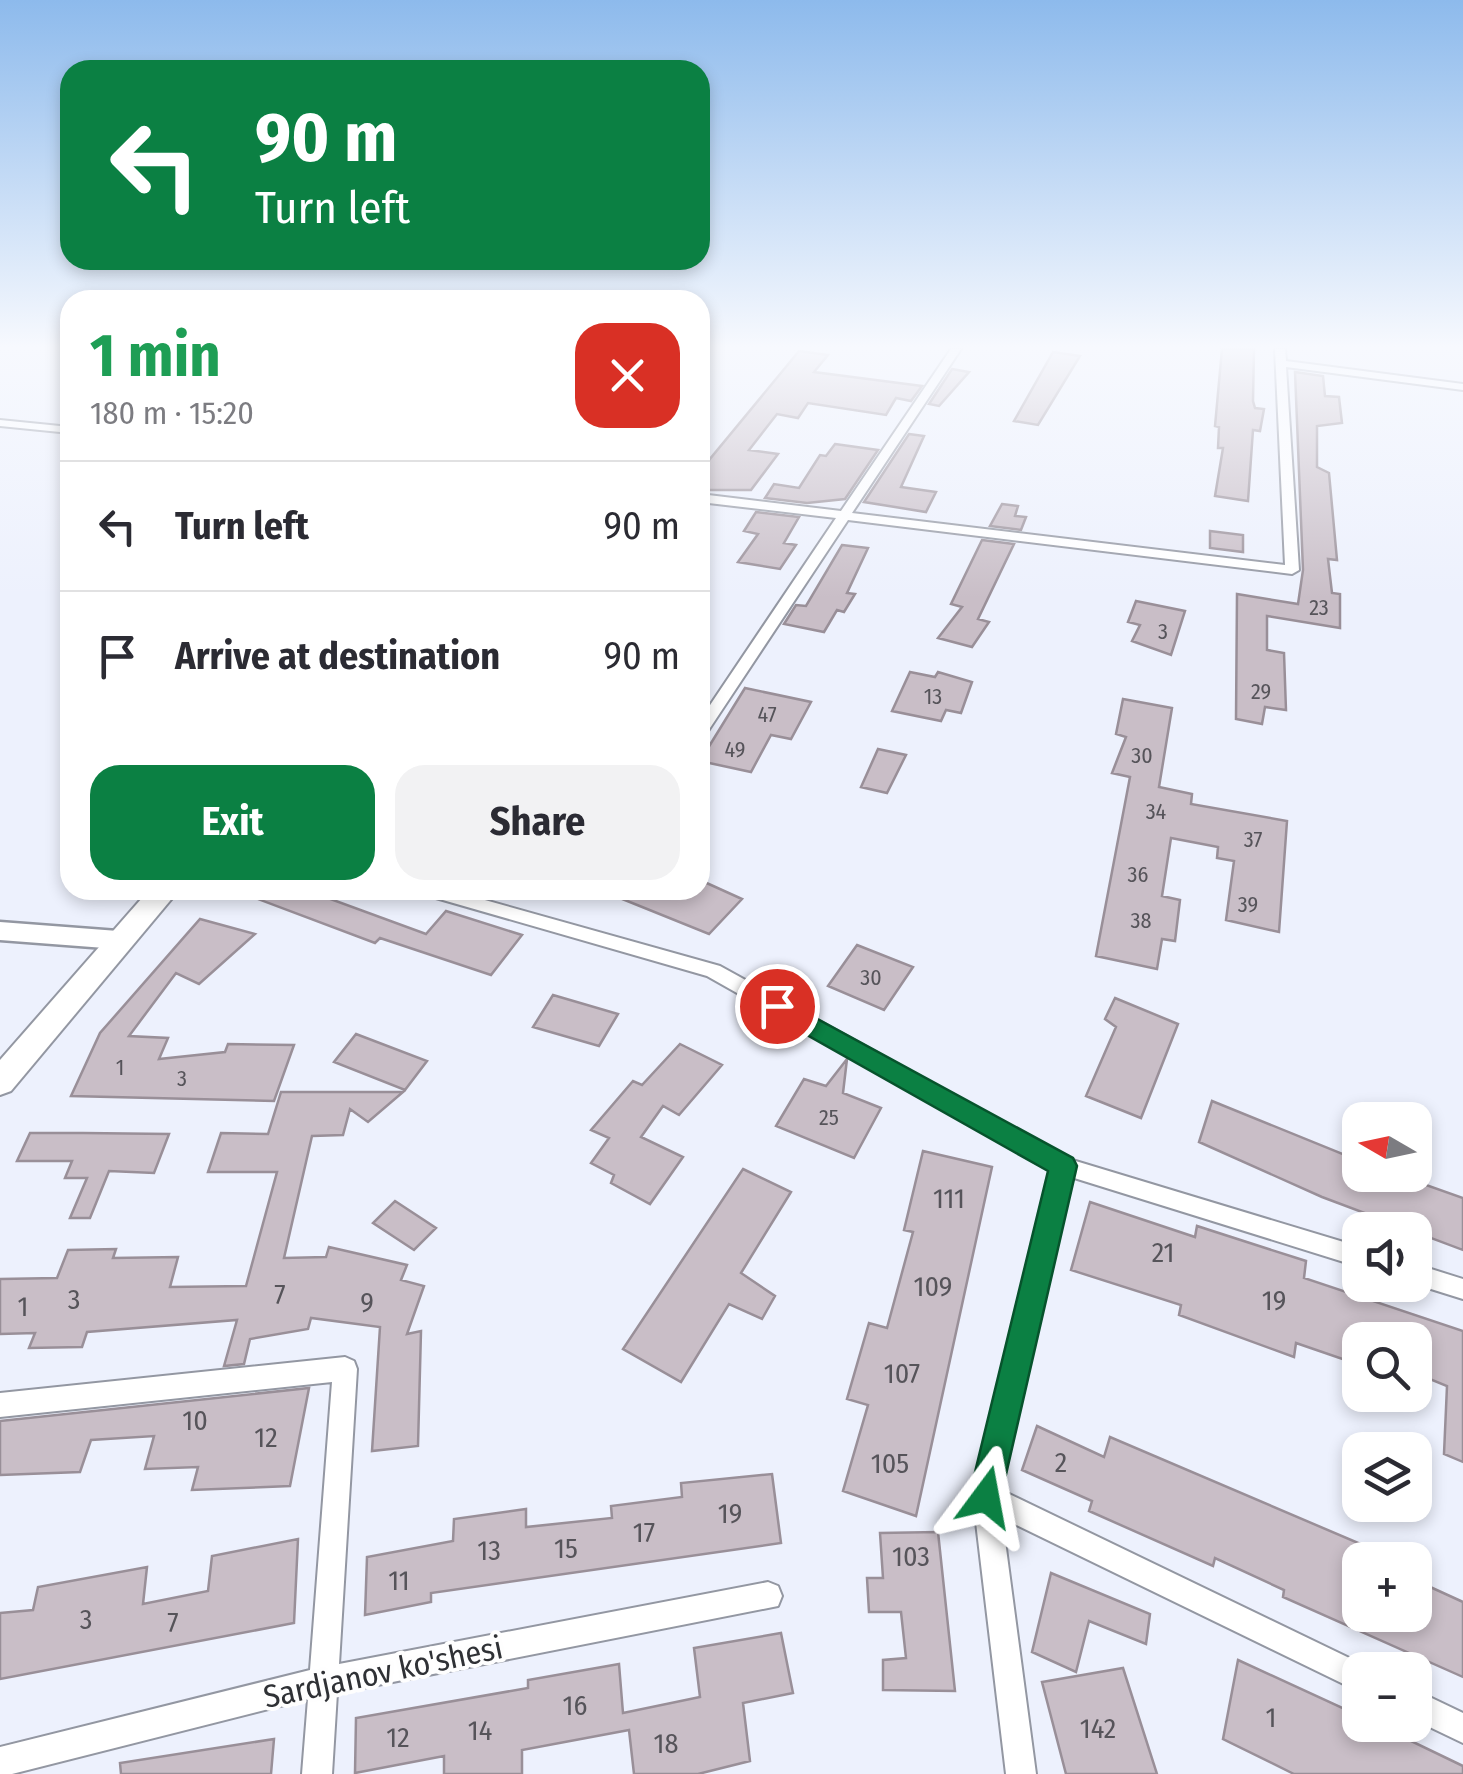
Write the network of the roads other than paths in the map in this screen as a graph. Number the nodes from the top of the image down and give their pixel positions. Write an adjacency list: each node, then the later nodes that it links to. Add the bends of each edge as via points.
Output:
1 (902, 432): 4 (street)
2 (1284, 432): 4 (street, via 1292,570)
3 (710, 499): 4 (street)
4 (846, 516): 5 (street)
5 (710, 717)
6 (156, 900): 9 (main road)
7 (463, 900): 11 (street, via 714,971)
8 (0, 931): 9 (street)
9 (118, 940): 10 (main road)
10 (0, 1082)
11 (1064, 1166): 12 (street); 16 (street)
12 (1342, 1251)
13 (1432, 1279): 14 (street)
14 (1463, 1289)
15 (0, 1405): 19 (street, via 345,1368)
16 (986, 1497): 18 (street); 24 (street)
17 (768, 1596): 19 (street, Sardjanov ko'shesi)
18 (1342, 1669)
19 (324, 1681): 22 (street, Sardjanov ko'shesi); 23 (street)
20 (1432, 1713): 21 (street)
21 (1463, 1728)
22 (0, 1762)
23 (317, 1774)
24 (1022, 1774)

